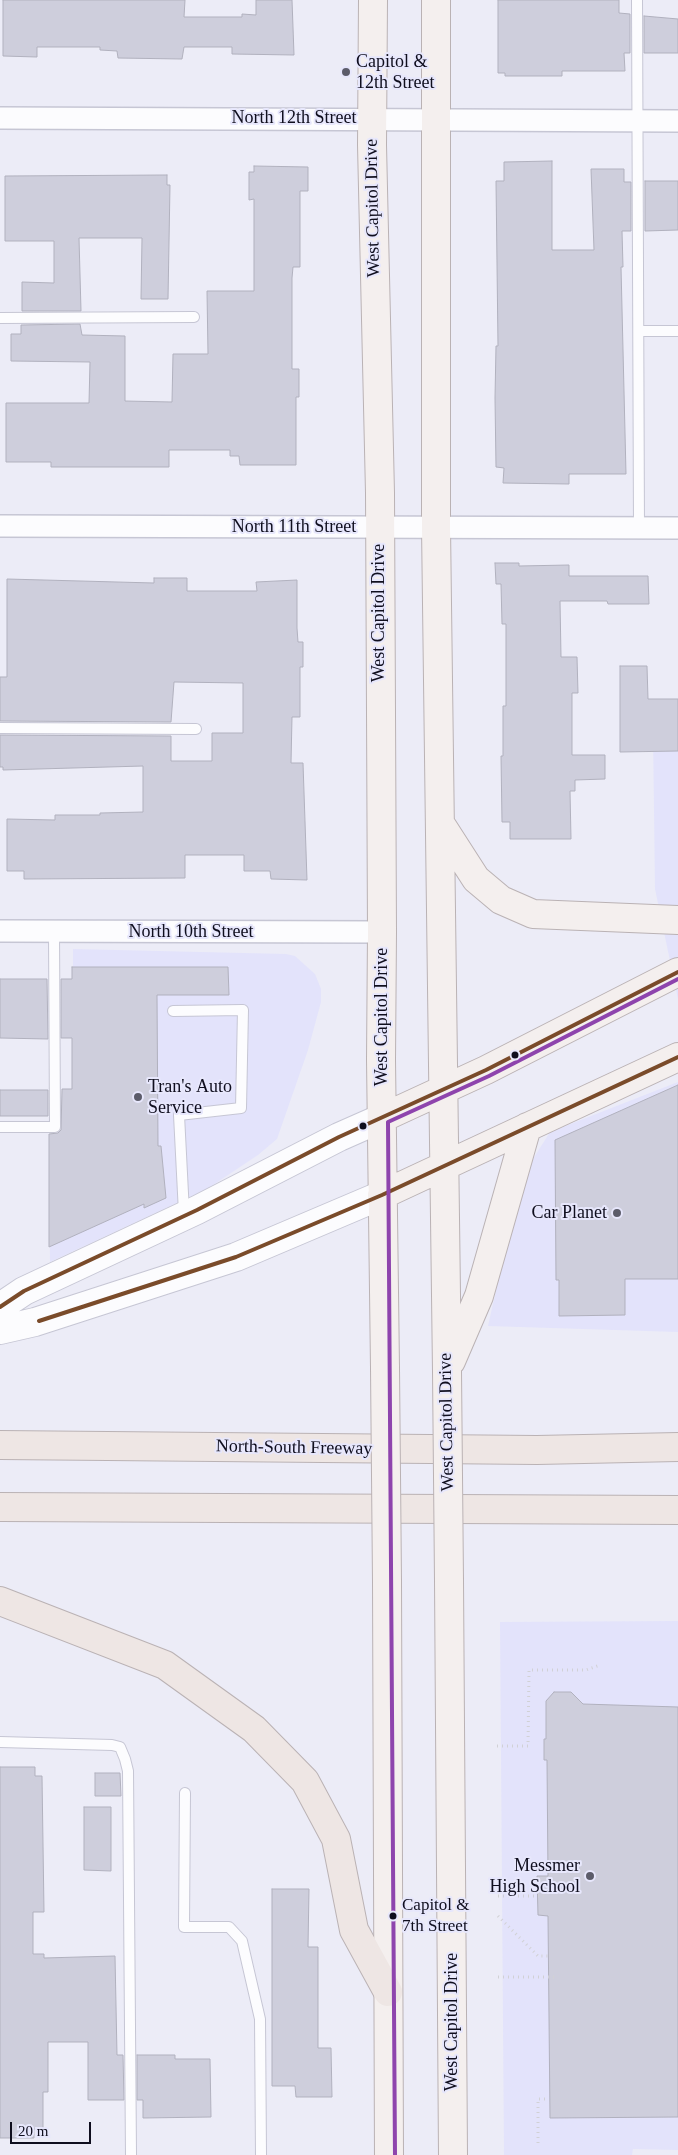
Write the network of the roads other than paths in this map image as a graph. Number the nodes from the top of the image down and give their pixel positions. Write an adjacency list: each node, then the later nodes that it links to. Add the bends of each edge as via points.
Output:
1 (373, 0): 5 (main road, West Capitol Drive)
2 (436, 0): 6 (main road, West Capitol Drive)
3 (637, 0): 7 (lane)
4 (0, 118): 5 (street, North 12th Street)
5 (372, 118): 6 (street, North 12th Street); 14 (main road, West Capitol Drive)
6 (435, 118): 7 (street, North 12th Street); 15 (main road, West Capitol Drive)
7 (638, 121): 8 (street, North 12th Street); 11 (lane)
8 (678, 121)
9 (194, 317): 10 (lane)
10 (0, 318)
11 (639, 331): 12 (lane); 16 (lane)
12 (678, 331)
13 (0, 526): 14 (street, North 11th Street)
14 (379, 527): 15 (street, North 11th Street); 24 (main road, West Capitol Drive)
15 (436, 527): 16 (street, North 11th Street); 20 (main road, West Capitol Drive)
16 (639, 528): 17 (street, North 11th Street)
17 (678, 528)
18 (0, 728): 19 (lane)
19 (196, 729)
20 (440, 823): 21 (main road, via 476,879 501,900 532,914); 28 (main road, West Capitol Drive)
21 (678, 920)
22 (0, 931): 23 (street, North 10th Street)
23 (54, 932): 24 (street, North 10th Street); 30 (lane, via 55,1127)
24 (382, 932): 29 (main road, West Capitol Drive)
25 (678, 972): 28 (main road)
26 (173, 1011): 34 (lane, via 243,1010 241,1108 179,1115)
27 (678, 1057): 31 (main road)
28 (443, 1090): 29 (main road); 32 (main road, West Capitol Drive)
29 (382, 1118): 33 (main road, West Capitol Drive); 34 (main road)
30 (0, 1127)
31 (527, 1127): 32 (main road); 37 (main road, via 479,1296)
32 (444, 1164): 33 (main road); 37 (main road, West Capitol Drive)
33 (382, 1195): 36 (main road, via 236,1257 35,1322); 45 (main road, West Capitol Drive, bridge)
34 (184, 1216): 35 (main road, via 24,1291)
35 (0, 1307)
36 (0, 1330)
37 (447, 1372): 49 (main road, West Capitol Drive, bridge)
38 (0, 1445): 39 (highway, North-South Freeway, via 536,1450)
39 (678, 1447)
40 (0, 1507): 41 (highway)
41 (678, 1510)
42 (0, 1601): 45 (highway, via 165,1665 254,1729 305,1781 336,1839 354,1930)
43 (0, 1742): 46 (lane, via 112,1745 120,1747 125,1760 128,1771)
44 (185, 1793): 47 (lane, via 184,1927 229,1927 242,1941 260,2019)
45 (388, 1992): 48 (main road, West Capitol Drive)
46 (131, 2155)
47 (261, 2155)
48 (389, 2155)
49 (453, 2155)

